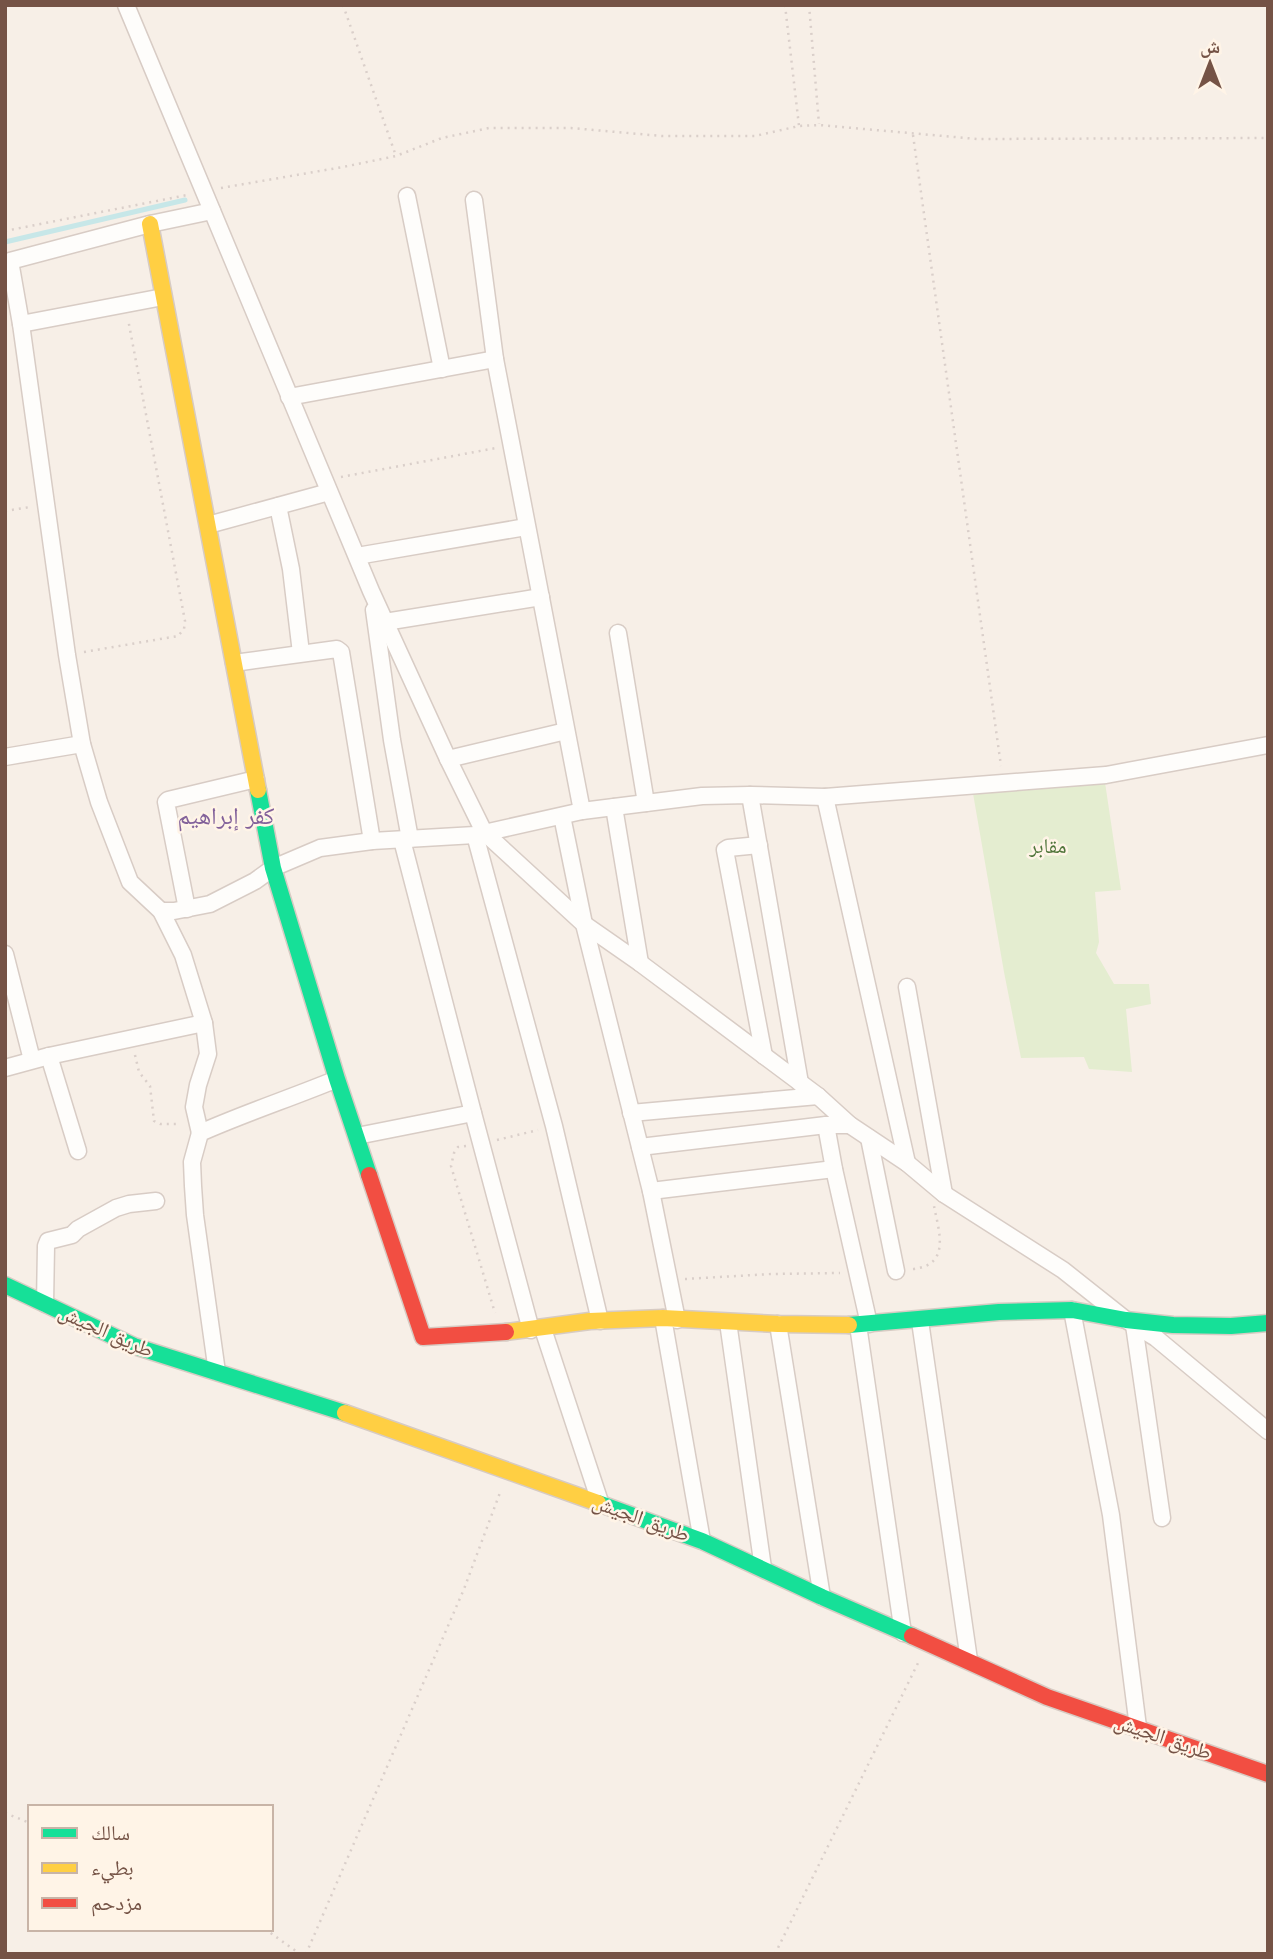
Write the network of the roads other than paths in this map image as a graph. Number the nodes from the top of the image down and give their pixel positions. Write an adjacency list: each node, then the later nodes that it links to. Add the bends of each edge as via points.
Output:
1 (126, 5): 4 (street)
2 (407, 196): 9 (street)
3 (474, 200): 8 (street)
4 (212, 211): 5 (street); 10 (street)
5 (150, 224): 6 (street); 7 (street, via 10,261)
6 (163, 297): 7 (street); 13 (street)
7 (21, 324): 23 (street)
8 (495, 359): 9 (street); 14 (street)
9 (442, 369): 10 (street)
10 (289, 397): 11 (street)
11 (327, 486): 12 (street); 15 (street)
12 (278, 506): 13 (street); 20 (street)
13 (208, 525): 21 (street)
14 (526, 527): 15 (street); 17 (street)
15 (357, 556): 16 (street)
16 (371, 591): 18 (street); 35 (street)
17 (541, 597): 18 (street); 22 (street)
18 (385, 622): 26 (street)
19 (618, 634): 30 (street)
20 (301, 653): 21 (street); 36 (street, via 341,652)
21 (234, 663): 27 (street)
22 (566, 731): 26 (street); 32 (street)
23 (82, 744): 25 (street); 40 (street, via 130,882)
24 (1268, 745): 29 (street, via 1106,775)
25 (5, 757)
26 (448, 759): 34 (street)
27 (256, 779): 38 (street); 39 (street, via 167,800)
28 (751, 795): 29 (street); 30 (street); 37 (street)
29 (825, 797): 62 (street)
30 (646, 803): 31 (street)
31 (614, 807): 32 (street); 43 (street)
32 (582, 811): 33 (street)
33 (562, 816): 34 (street); 41 (street)
34 (479, 833): 35 (street); 41 (street); 72 (street)
35 (406, 839): 36 (street); 53 (street)
36 (372, 841): 38 (street, via 320,848)
37 (760, 845): 47 (street, via 725,850); 51 (street)
38 (273, 867): 39 (street, via 231,894); 50 (street)
39 (187, 909): 40 (street)
40 (161, 911): 45 (street, via 183,955)
41 (584, 924): 43 (street); 54 (street)
42 (5, 954): 48 (street)
43 (640, 963): 47 (street)
44 (907, 987): 65 (street)
45 (204, 1023): 46 (street); 57 (street, via 208,1055 194,1107)
46 (49, 1056): 48 (street); 61 (street)
47 (764, 1056): 51 (street)
48 (32, 1060): 49 (street)
49 (5, 1069)
50 (337, 1079): 57 (street); 58 (street)
51 (800, 1083): 52 (street)
52 (818, 1096): 54 (street); 56 (street)
53 (473, 1113): 58 (street); 79 (street)
54 (631, 1113): 60 (street)
55 (826, 1125): 56 (street); 60 (street); 63 (street)
56 (850, 1125): 59 (street)
57 (199, 1127): 80 (street, via 192,1162 195,1215)
58 (357, 1136): 79 (street, via 423,1337)
59 (870, 1138): 62 (street); 67 (street)
60 (639, 1147): 64 (street)
61 (78, 1151)
62 (907, 1163): 65 (street)
63 (834, 1169): 64 (street); 78 (street, via 858,1273)
64 (651, 1191): 71 (street, via 668,1280)
65 (944, 1194): 75 (street, via 1063,1269)
66 (156, 1201): 69 (street, via 129,1204 72,1236 48,1241)
67 (896, 1271)
68 (5, 1285): 69 (street, طريق الجيش)
69 (45, 1304): 80 (street, طريق الجيش, via 134,1346)
70 (1072, 1310): 73 (street); 75 (street); 89 (street, via 1111,1515)
71 (670, 1319): 72 (street); 74 (street); 84 (street)
72 (600, 1321): 79 (street)
73 (920, 1321): 78 (street); 88 (street)
74 (728, 1322): 77 (street); 85 (street)
75 (1130, 1322): 76 (street); 81 (street, via 1156,1338); 83 (street)
76 (1268, 1323)
77 (778, 1324): 78 (street); 86 (street)
78 (864, 1324): 87 (street)
79 (537, 1329): 82 (street)
80 (218, 1372): 82 (street, طريق الجيش)
81 (1268, 1431)
82 (600, 1502): 84 (street, طريق الجيش)
83 (1162, 1518)
84 (702, 1541): 85 (street, طريق الجيش)
85 (763, 1568): 86 (street, طريق الجيش)
86 (822, 1597): 87 (street, طريق الجيش)
87 (903, 1633): 88 (street, طريق الجيش)
88 (969, 1660): 89 (street, طريق الجيش, via 1047,1697)
89 (1138, 1727): 90 (street, طريق الجيش)
90 (1268, 1774)

